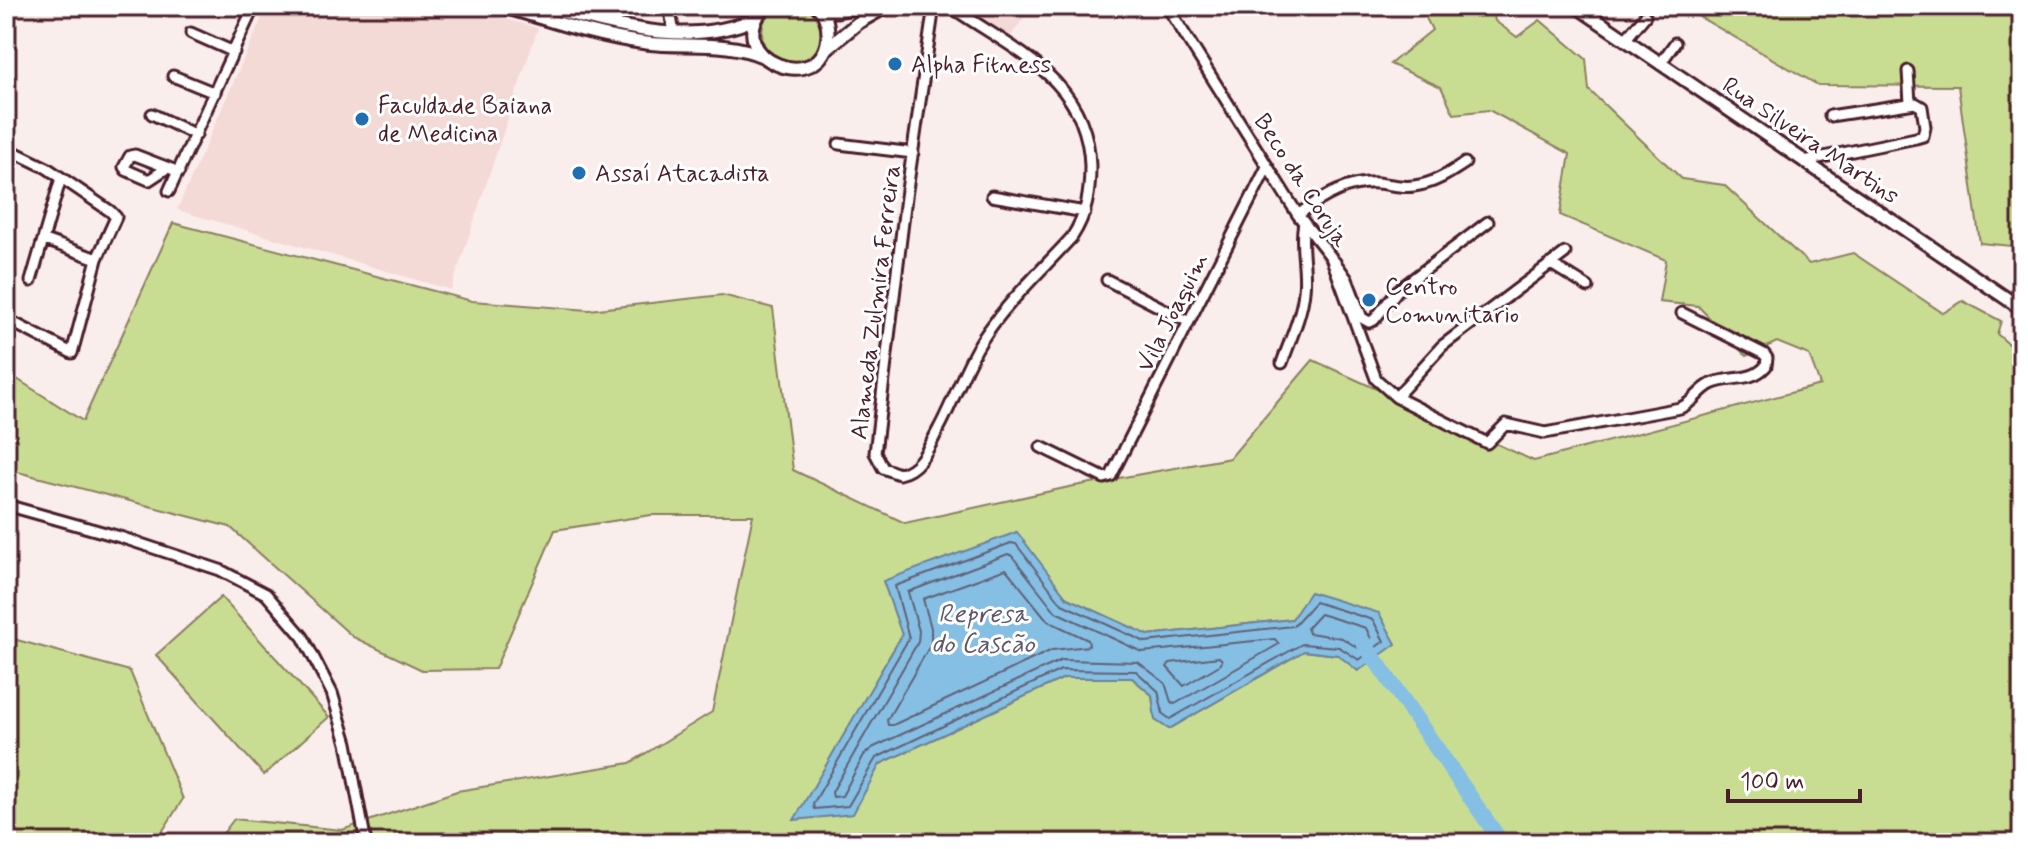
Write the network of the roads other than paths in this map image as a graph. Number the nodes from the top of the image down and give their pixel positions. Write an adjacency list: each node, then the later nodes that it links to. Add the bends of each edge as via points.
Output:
1 (239, 6): 14 (street)
2 (502, 6): 23 (main road, via 643,43 735,47)
3 (540, 6): 12 (main road)
4 (669, 6): 18 (street)
5 (765, 6): 16 (main road)
6 (862, 6): 13 (main road)
7 (887, 6): 22 (main road)
8 (934, 6): 34 (street, Alameda Zulmira Ferreira)
9 (950, 6): 43 (street, Alameda Zulmira Ferreira, via 1015,45 1071,102 1088,143)
10 (1167, 6): 37 (street, Beco da Coruja)
11 (1576, 6): 19 (main road, Rua Silveira Martins)
12 (554, 8): 18 (main road, via 633,29)
13 (820, 8): 22 (main road, via 828,24)
14 (253, 9): 21 (street)
15 (1645, 16): 19 (street)
16 (757, 18): 18 (main road, via 719,32); 23 (main road, via 754,31)
17 (191, 33): 21 (street)
18 (674, 33)
19 (1625, 40): 24 (main road, Rua Silveira Martins)
20 (1675, 43): 24 (street)
21 (234, 52): 27 (street)
22 (822, 53): 23 (main road, via 809,65 793,69)
23 (762, 56)
24 (1660, 64): 35 (main road, Rua Silveira Martins)
25 (1908, 71): 28 (street)
26 (173, 76): 27 (street)
27 (215, 93): 31 (street)
28 (1910, 103): 30 (street); 35 (street, via 1922,107 1923,136)
29 (152, 114): 31 (street)
30 (1830, 116)
31 (196, 135): 39 (street)
32 (839, 144): 34 (street)
33 (6, 148): 40 (street)
34 (913, 153): 43 (street, Alameda Zulmira Ferreira, via 875,453 892,473 904,474 920,461 980,343 1072,237)
35 (1804, 161): 54 (main road, Rua Silveira Martins)
36 (1465, 163): 44 (street, via 1414,187 1355,185 1320,200)
37 (1267, 167): 44 (street, Beco da Coruja); 57 (street, Vila Joaquim)
38 (167, 168): 39 (street)
39 (179, 172): 41 (street)
40 (61, 178): 46 (street); 49 (street, via 115,215)
41 (169, 191)
42 (992, 196): 43 (street)
43 (1085, 212)
44 (1301, 219): 48 (street, Beco da Coruja); 58 (street, via 1304,294)
45 (1488, 222): 48 (street, via 1397,291 1369,322 1362,318 1347,279)
46 (45, 240): 49 (street); 52 (street)
47 (1565, 253): 50 (street)
48 (1331, 257): 59 (street, Beco da Coruja, via 1376,379)
49 (97, 259): 56 (street, via 72,353)
50 (1551, 264): 53 (street); 59 (street, via 1442,346)
51 (1107, 280): 57 (street)
52 (31, 281)
53 (1588, 287)
54 (2022, 309)
55 (1682, 313): 59 (street, Beco da Coruja, via 1764,354 1766,366 1750,377 1710,385 1680,408 1545,433 1506,424 1487,443)
56 (6, 319)
57 (1189, 322): 60 (street, Vila Joaquim, via 1113,474 1104,478)
58 (1282, 363)
59 (1396, 397)
60 (1041, 447)
61 (6, 505): 62 (street, via 220,570 266,594 303,637 332,693)
62 (366, 843)

